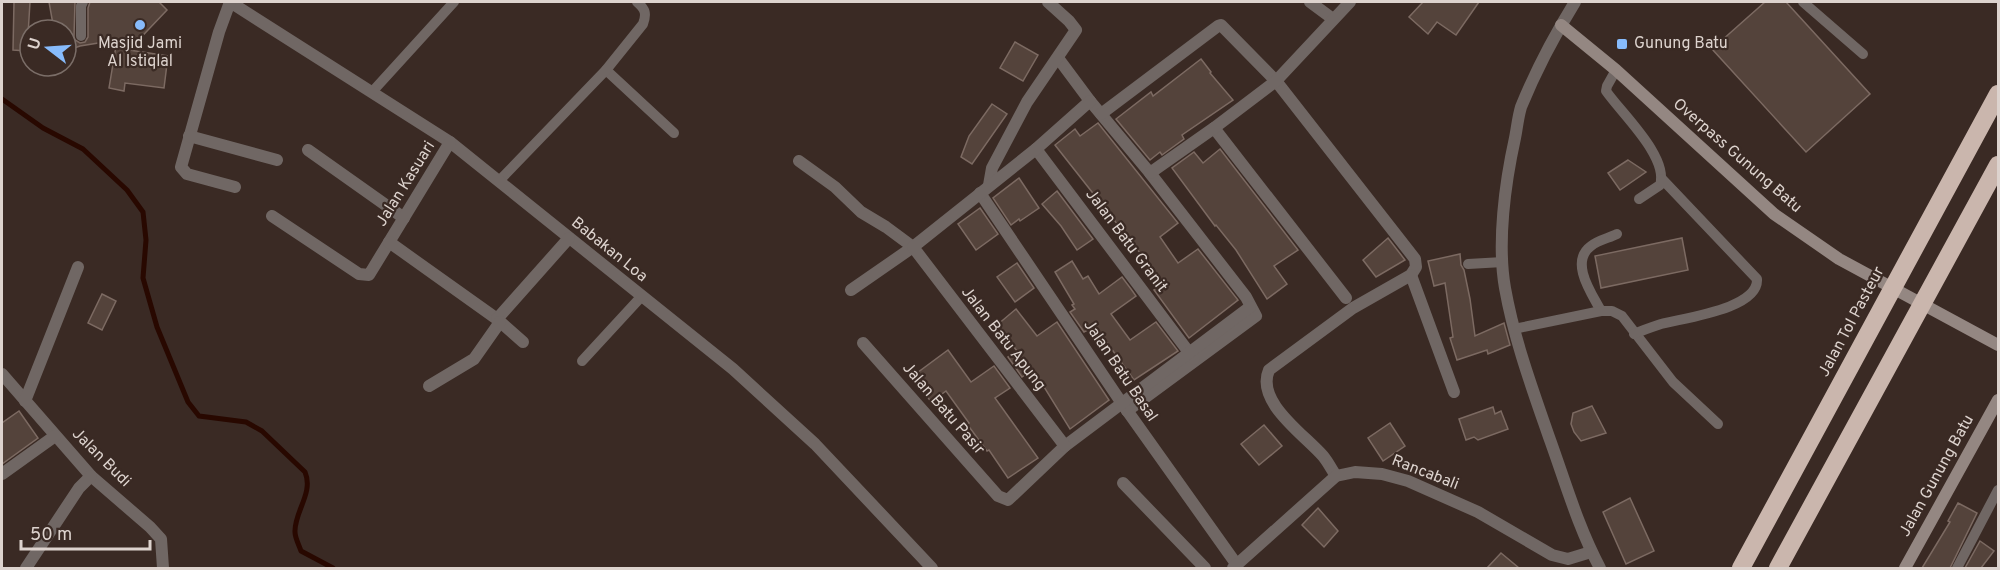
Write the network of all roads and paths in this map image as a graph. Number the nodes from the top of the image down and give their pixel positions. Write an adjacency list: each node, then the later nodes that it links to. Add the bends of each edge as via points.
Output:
1 (83, 2): 12 (lane)
2 (230, 2): 18 (street, Babakan Loa); 24 (street)
3 (454, 2): 18 (lane)
4 (637, 2): 15 (lane, via 646,16 643,24)
5 (1048, 2): 14 (street, via 1076,30)
6 (1310, 2): 10 (street)
7 (1350, 2): 10 (street)
8 (1575, 2): 11 (street)
9 (1803, 2): 13 (lane)
10 (1333, 19): 17 (street)
11 (1561, 24): 16 (street, Overpass Gunung Batu); 43 (street, via 1520,110 1504,211)
12 (81, 36)
13 (1863, 54)
14 (1058, 58): 20 (street); 35 (street, via 1027,102)
15 (606, 70): 23 (lane); 33 (lane)
16 (1616, 70): 32 (lane, via 1606,91 1656,155); 56 (street, Overpass Gunung Batu, via 1774,214 1839,259)
17 (1276, 81): 21 (street, via 1224,27 1218,26); 22 (street); 46 (street, via 1414,259 1416,267)
18 (372, 92): 25 (street, Babakan Loa)
19 (1998, 94): 80 (highway, Jalan Tol Pasteur)
20 (1090, 101): 21 (street); 26 (street)
21 (1101, 114): 31 (street)
22 (1214, 128): 31 (street); 49 (street)
23 (674, 133)
24 (189, 136): 28 (street); 34 (street, via 181,167 187,174)
25 (450, 142): 33 (street, Babakan Loa); 38 (street, Jalan Kasuari)
26 (1036, 149): 35 (street); 57 (street, Jalan Batu Granit)
27 (308, 150): 38 (street)
28 (277, 160)
29 (799, 161): 42 (street, Jalan Batu Apung)
30 (1998, 165): 81 (highway)
31 (1150, 173): 57 (street, via 1250,307)
32 (1662, 179): 36 (lane, via 1660,185); 53 (lane, via 1757,279 1757,287 1733,306)
33 (499, 181): 40 (street, Babakan Loa)
34 (235, 187)
35 (985, 189): 42 (street); 64 (street, Jalan Batu Basal)
36 (1639, 199)
37 (272, 216): 41 (street, Jalan Kasuari, via 359,274 369,275)
38 (404, 218): 41 (street, Jalan Kasuari)
39 (1617, 234): 50 (lane, via 1590,246 1581,265)
40 (569, 238): 48 (street, Babakan Loa); 51 (street)
41 (389, 242): 51 (street)
42 (914, 249): 47 (street); 67 (street, Jalan Batu Apung)
43 (1503, 262): 44 (lane); 52 (street)
44 (1468, 264)
45 (78, 267): 63 (street)
46 (1411, 275): 61 (street); 70 (street, via 1353,308 1269,370 1265,378 1270,396 1290,426 1323,456)
47 (851, 290)
48 (641, 297): 58 (lane); 77 (street, Babakan Loa, via 733,369 815,444)
49 (1346, 298)
50 (1601, 311): 52 (lane); 53 (lane, via 1622,316)
51 (498, 320): 54 (street); 60 (street, via 474,359)
52 (1514, 329): 73 (street)
53 (1634, 334): 65 (lane, via 1673,382)
54 (523, 342)
55 (863, 343): 67 (street, Jalan Batu Pasir, via 998,496 1008,500)
56 (1998, 345)
57 (1193, 356): 64 (street)
58 (582, 361)
59 (2, 374): 63 (street, Jalan Budi)
60 (429, 386)
61 (1454, 392)
62 (1998, 400): 82 (street, Jalan Gunung Batu)
63 (25, 401): 66 (street, Jalan Budi)
64 (1124, 407): 67 (street); 74 (street, Jalan Batu Basal)
65 (1718, 424)
66 (55, 436): 68 (street); 69 (street, Jalan Budi)
67 (1065, 446)
68 (2, 474)
69 (92, 476): 75 (street, via 79,488); 76 (street, Jalan Budi, via 161,539)
70 (1336, 476): 73 (street, Rancabali, via 1355,472 1408,481 1478,512 1552,555 1568,558); 74 (street)
71 (1123, 483): 78 (street)
72 (1998, 490): 83 (lane)
73 (1591, 552): 79 (street)
74 (1235, 567)
75 (26, 568)
76 (163, 568)
77 (932, 568)
78 (1205, 568)
79 (1600, 568)
80 (1741, 568)
81 (1778, 568)
82 (1905, 568)
83 (1958, 568)

